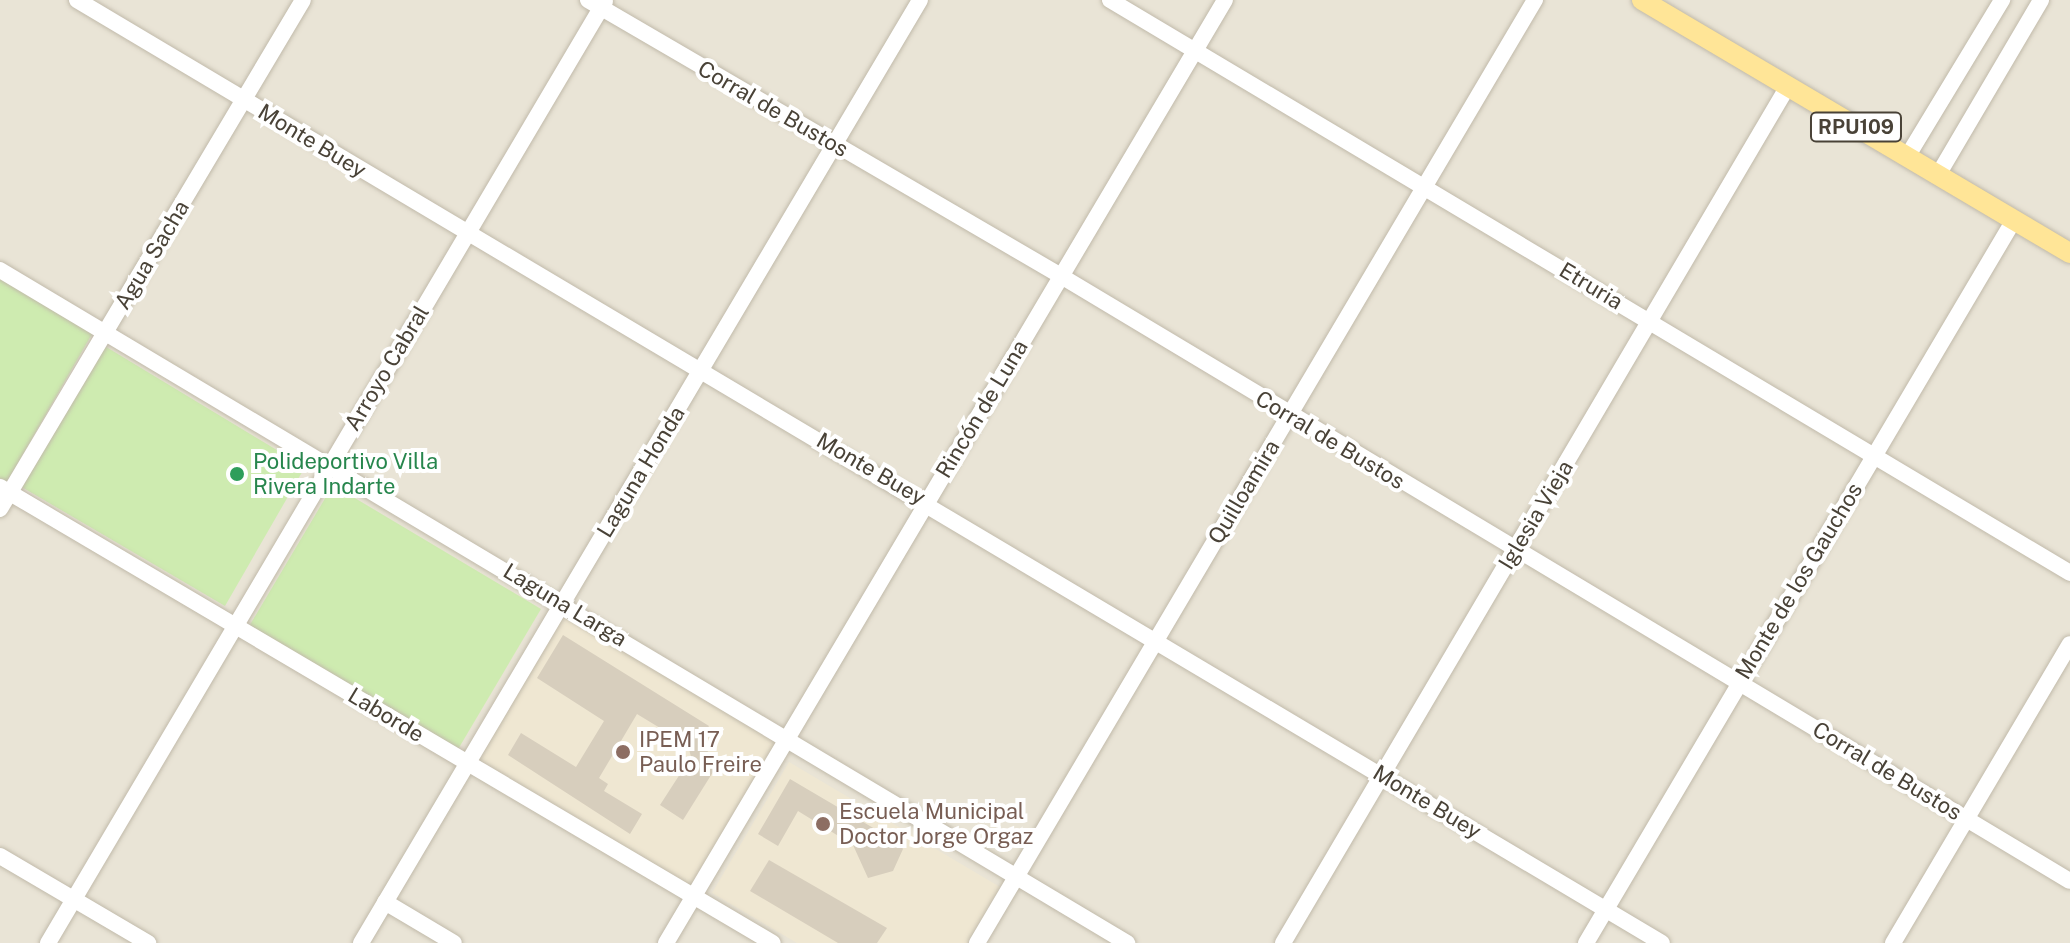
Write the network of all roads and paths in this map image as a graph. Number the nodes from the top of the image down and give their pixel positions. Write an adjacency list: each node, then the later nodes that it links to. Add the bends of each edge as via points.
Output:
1 (77, 0): 13 (street, Monte Buey)
2 (303, 0): 13 (street, Agua Sacha)
3 (920, 0): 14 (street, Laguna Honda)
4 (1110, 0): 11 (street, Etruria)
5 (1225, 0): 11 (street, Rincón de Luna)
6 (1535, 0): 17 (street, Quilloamira)
7 (1642, 0): 12 (main road, RPU109)
8 (2002, 0): 15 (street)
9 (2041, 0): 16 (street)
10 (599, 3): 14 (street, Corral de Bustos); 19 (street, Arroyo Cabral)
11 (1194, 50): 17 (street, Etruria); 22 (street, Rincón de Luna)
12 (1788, 86): 15 (main road, RPU109); 23 (street, Iglesia Vieja)
13 (246, 101): 19 (street, Monte Buey); 24 (street, Agua Sacha)
14 (835, 145): 22 (street, Corral de Bustos); 25 (street, Laguna Honda)
15 (1907, 157): 16 (main road, RPU109)
16 (1938, 175): 18 (main road, RPU109)
17 (1425, 185): 23 (street, Etruria); 26 (street, Quilloamira)
18 (2014, 220): 20 (main road, RPU109); 27 (street, Monte de los Gauchos)
19 (468, 232): 25 (street, Monte Buey); 28 (street, Arroyo Cabral)
20 (2070, 253)
21 (0, 270): 24 (street, Laguna Larga)
22 (1061, 276): 26 (street, Corral de Bustos); 30 (street, Rincón de Luna)
23 (1651, 323): 27 (street, Etruria); 32 (street, Iglesia Vieja)
24 (105, 332): 28 (street, Laguna Larga); 29 (street, Agua Sacha)
25 (701, 370): 30 (street, Monte Buey); 34 (street, Laguna Honda)
26 (1289, 415): 32 (street, Corral de Bustos); 36 (street, Quilloamira)
27 (1874, 457): 33 (street, Etruria); 38 (street, Monte de los Gauchos)
28 (330, 464): 34 (street, Laguna Larga); 35 (street, Arroyo Cabral)
29 (5, 490): 31 (street, Agua Sacha); 35 (street, Laborde)
30 (927, 501): 36 (street, Monte Buey); 39 (street, Rincón de Luna)
31 (0, 509)
32 (1515, 550): 38 (street, Corral de Bustos); 41 (street, Iglesia Vieja)
33 (2070, 573)
34 (562, 603): 39 (street, Laguna Larga); 40 (street, Laguna Honda)
35 (235, 626): 40 (street, Laborde); 47 (street, Arroyo Cabral)
36 (1157, 640): 41 (street, Monte Buey); 44 (street, Quilloamira)
37 (2070, 644): 42 (street)
38 (1739, 683): 42 (street, Corral de Bustos); 49 (street, Monte de los Gauchos)
39 (787, 737): 44 (street, Laguna Larga); 46 (street, Rincón de Luna)
40 (468, 764): 46 (street, Laborde); 48 (street, Laguna Honda)
41 (1382, 776): 49 (street, Monte Buey); 58 (street, Iglesia Vieja)
42 (1966, 818): 45 (street, Corral de Bustos); 61 (street)
43 (0, 856): 47 (street)
44 (1016, 877): 56 (street, Quilloamira); 57 (street, Laguna Larga)
45 (2070, 881)
46 (694, 894): 54 (street, Rincón de Luna); 55 (street, Laborde)
47 (73, 899): 50 (street, Arroyo Cabral); 51 (street)
48 (385, 902): 52 (street, Laguna Honda); 53 (street)
49 (1606, 909): 59 (street, Monte de los Gauchos); 60 (street, Monte Buey)
50 (48, 943)
51 (148, 943)
52 (361, 943)
53 (454, 943)
54 (666, 943)
55 (773, 943)
56 (977, 943)
57 (1127, 943)
58 (1283, 943)
59 (1586, 943)
60 (1662, 943)
61 (1893, 943)

